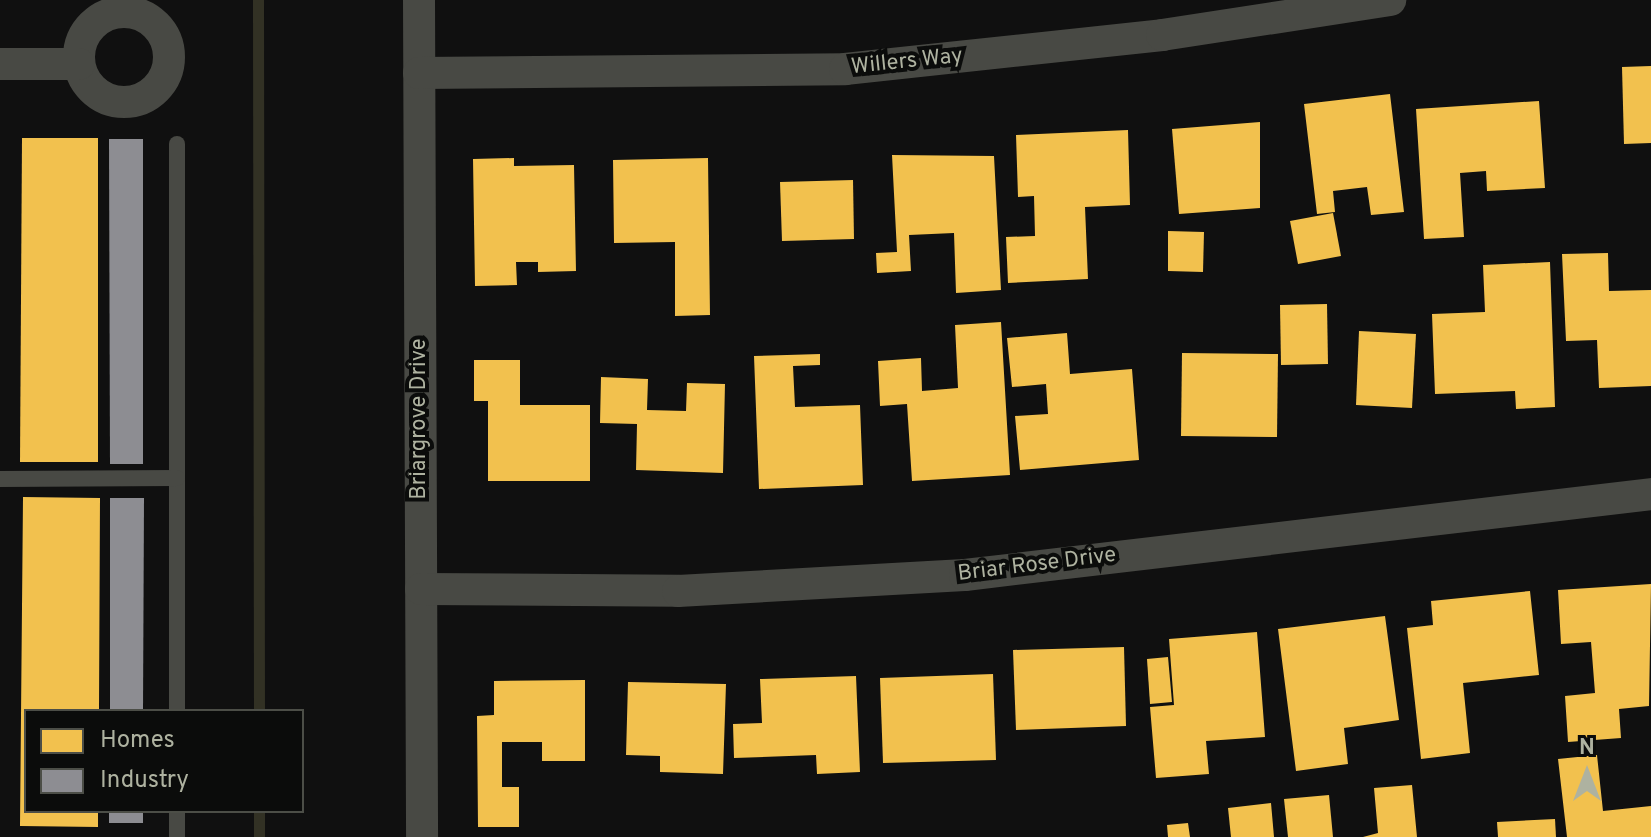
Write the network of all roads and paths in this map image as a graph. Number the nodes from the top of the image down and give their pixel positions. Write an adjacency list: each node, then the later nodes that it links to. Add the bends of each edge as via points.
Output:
1 (419, 0): 5 (street, Briargrove Drive)
2 (1390, 0): 5 (street, Willers Way, via 1162,35 845,69)
3 (0, 64): 4 (street)
4 (79, 64)
5 (419, 73): 10 (street, Briargrove Drive)
6 (177, 144): 7 (lane)
7 (177, 478): 8 (lane); 11 (lane)
8 (0, 479)
9 (1651, 494): 10 (street, Briar Rose Drive, via 965,575 678,591)
10 (421, 589): 14 (street, Briargrove Drive)
11 (177, 709)
12 (177, 813): 13 (lane)
13 (177, 837)
14 (422, 837)

